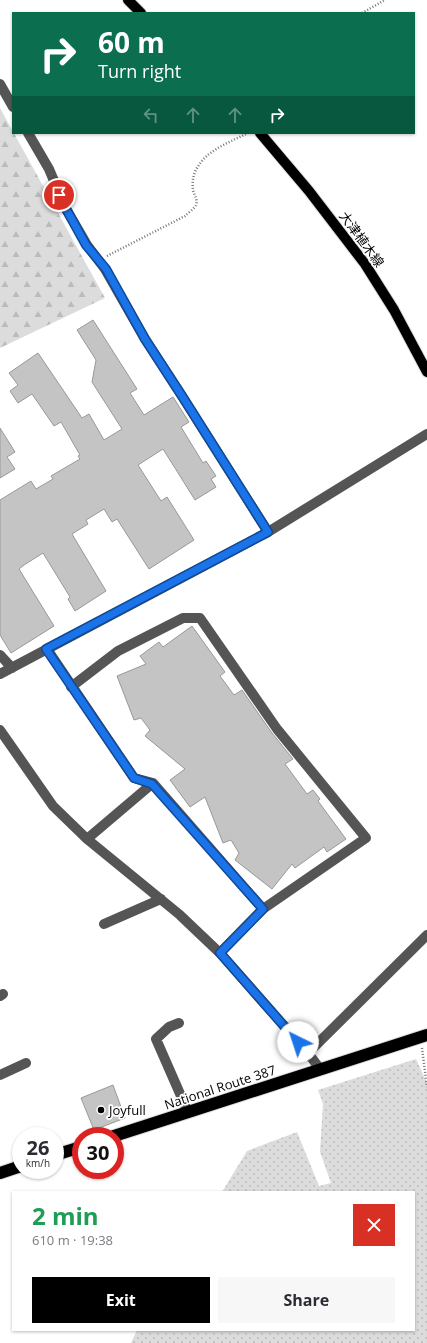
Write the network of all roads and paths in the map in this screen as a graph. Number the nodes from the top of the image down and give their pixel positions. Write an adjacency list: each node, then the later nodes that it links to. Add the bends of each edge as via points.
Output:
1 (128, 0): 3 (main road)
2 (385, 0): 4 (path)
3 (141, 12)
4 (364, 12)
5 (0, 84): 6 (street)
6 (12, 104)
7 (29, 134): 10 (street, via 49,169 65,207 86,245)
8 (246, 134): 10 (path, via 216,150 196,169 193,190 196,206 192,210)
9 (261, 134): 11 (main road, 大津植木線, via 365,264 394,310)
10 (100, 260): 13 (street, via 145,339)
11 (427, 372)
12 (427, 434): 13 (street)
13 (268, 532): 14 (street)
14 (46, 649): 16 (street); 18 (street)
15 (0, 655): 16 (street)
16 (12, 668): 17 (street)
17 (0, 674)
18 (71, 687): 20 (street, via 134,778); 23 (street, via 118,651 183,618 200,618 277,729 366,838)
19 (0, 730): 21 (street, via 53,806)
20 (152, 784): 21 (street); 23 (street)
21 (87, 839): 22 (street)
22 (161, 899): 24 (street); 26 (street)
23 (263, 909): 26 (street)
24 (104, 924)
25 (427, 935): 29 (street)
26 (220, 953): 29 (street)
27 (179, 1023): 34 (street, via 169,1027 156,1039)
28 (424, 1036): 31 (highway, National Route 387); 33 (path)
29 (308, 1053): 31 (street)
30 (26, 1063): 32 (street)
31 (320, 1069): 34 (highway, National Route 387)
32 (0, 1075)
33 (427, 1086)
34 (188, 1112): 35 (highway, National Route 387)
35 (124, 1133)
36 (12, 1169): 37 (highway)
37 (0, 1173)

